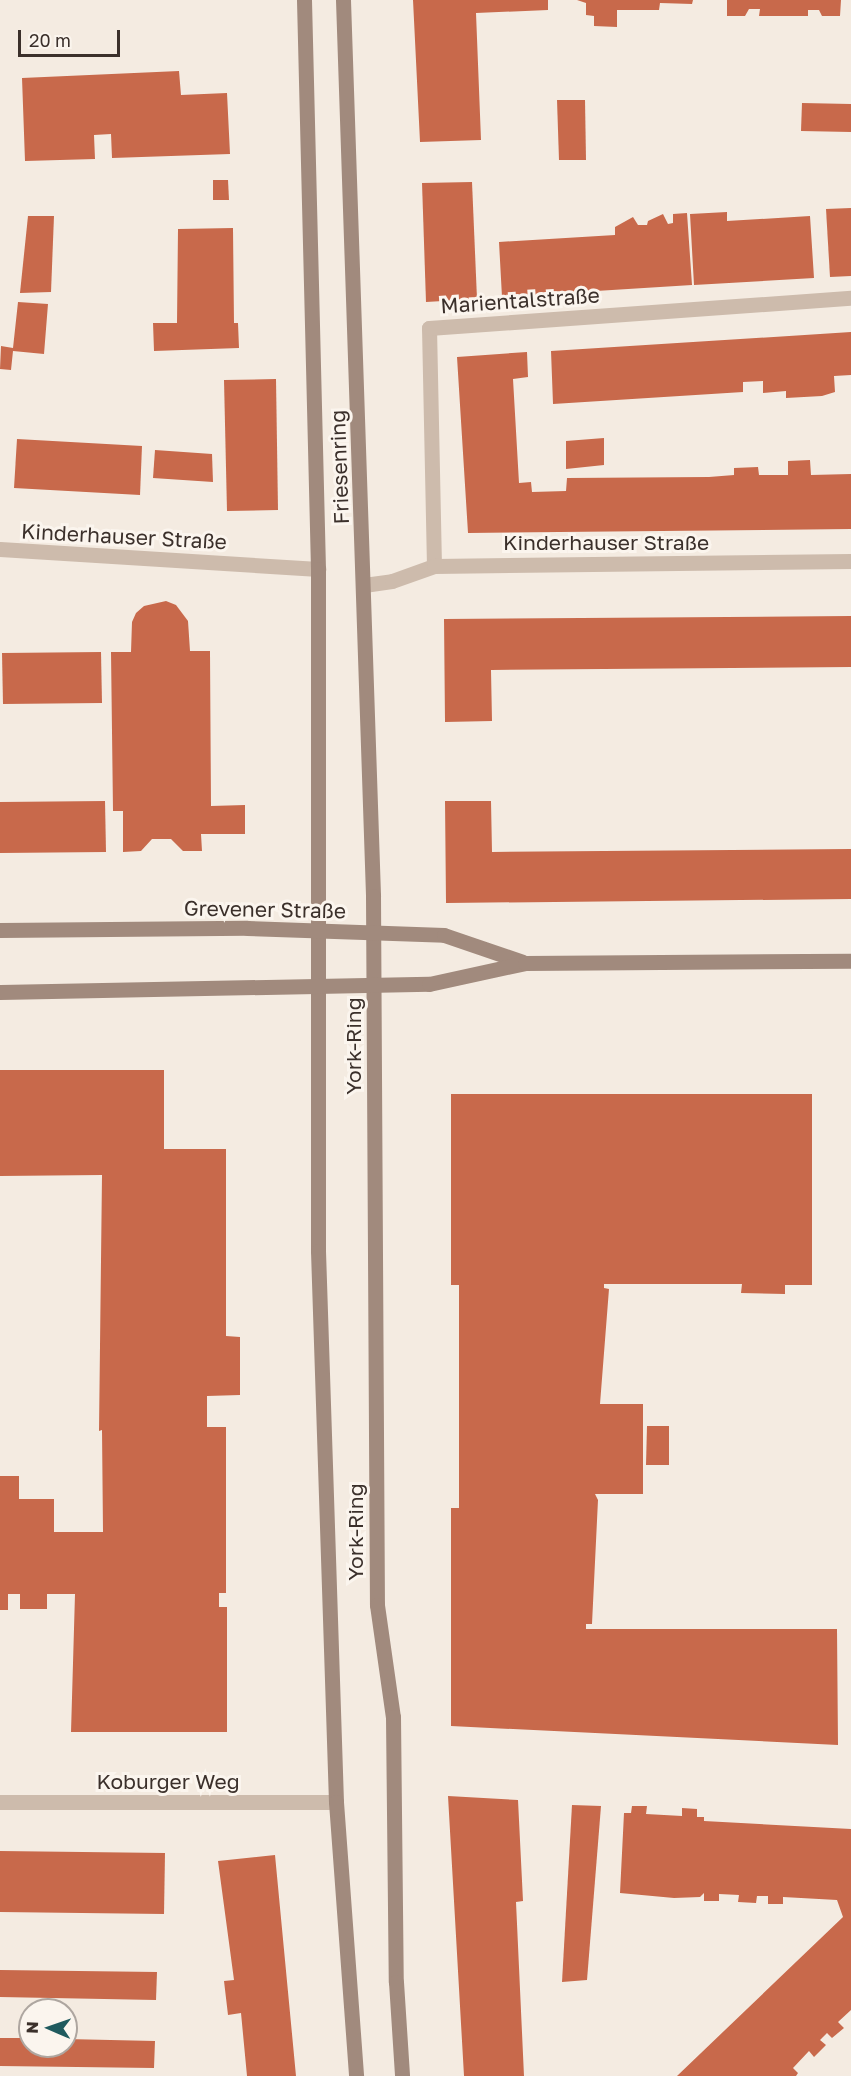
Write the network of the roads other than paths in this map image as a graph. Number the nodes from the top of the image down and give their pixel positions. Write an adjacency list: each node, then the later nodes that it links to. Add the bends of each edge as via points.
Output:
1 (304, 0): 7 (main road, Friesenring)
2 (344, 0): 8 (main road, Friesenring)
3 (851, 298): 6 (street, Marientalstraße, via 429,328)
4 (0, 549): 7 (street, Kinderhauser Straße)
5 (851, 561): 6 (street, Kinderhauser Straße)
6 (434, 566): 8 (street, Kinderhauser Straße, via 392,581)
7 (318, 569): 9 (main road, Friesenring)
8 (364, 585): 11 (main road, Friesenring)
9 (315, 929): 10 (main road, Grevener Straße); 11 (main road, Grevener Straße); 15 (main road, York-Ring)
10 (0, 930)
11 (373, 932): 13 (main road, Grevener Straße, via 444,935); 14 (main road, York-Ring)
12 (851, 961): 13 (main road, Grevener Straße)
13 (525, 963): 14 (main road, Grevener Straße, via 429,984)
14 (374, 987): 15 (main road, Grevener Straße); 20 (main road, York-Ring, via 377,1605 393,1717 396,1982)
15 (315, 989): 16 (main road, Grevener Straße); 18 (main road, York-Ring, via 318,1251)
16 (0, 992)
17 (0, 1802): 18 (street, Koburger Weg)
18 (336, 1802): 19 (main road, York-Ring)
19 (356, 2076)
20 (402, 2076)

